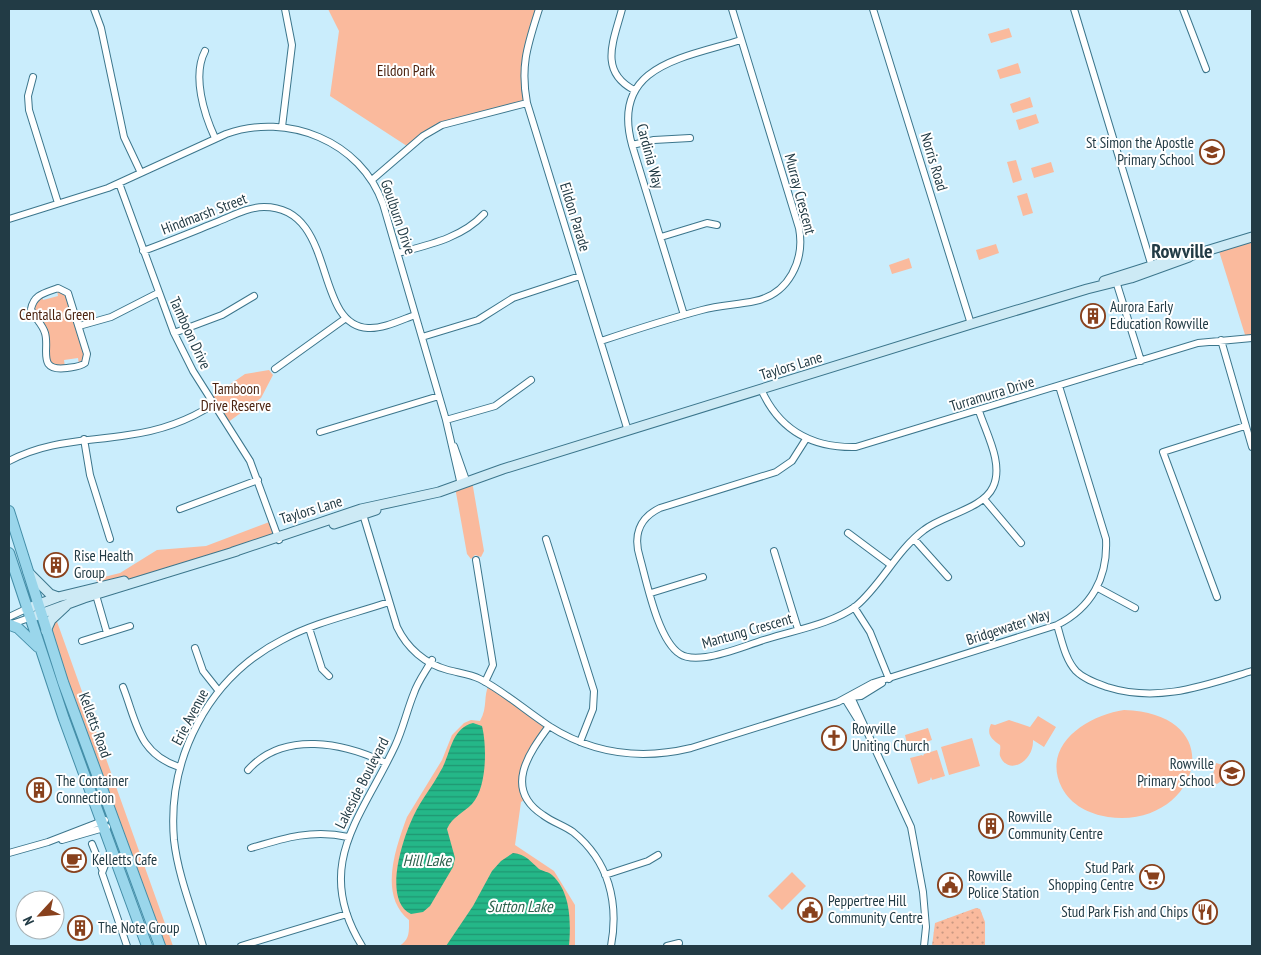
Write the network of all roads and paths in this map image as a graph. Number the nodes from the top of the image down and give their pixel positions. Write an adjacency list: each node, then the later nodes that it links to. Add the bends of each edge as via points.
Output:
1 (94, 9): 19 (street, via 124,137)
2 (285, 9): 15 (street, via 292,45)
3 (539, 9): 14 (street, Eildon Parade, via 524,60)
4 (622, 9): 13 (street, via 611,59 619,79)
5 (732, 9): 9 (street, Murray Crescent)
6 (873, 9): 38 (street, Norris Road)
7 (1074, 9): 30 (street)
8 (1183, 9): 11 (street)
9 (741, 40): 13 (street, Cardinia Way, via 661,65 643,78); 35 (street, Murray Crescent, via 799,228 799,260 787,281 768,296 753,302 723,304)
10 (205, 51): 16 (street, via 201,68 203,108)
11 (1206, 69)
12 (34, 77): 22 (street, via 28,96 29,110)
13 (634, 90): 18 (street, Cardinia Way, via 626,121)
14 (527, 103): 20 (street, via 442,125); 31 (street, Eildon Parade)
15 (282, 126): 16 (street, Goulburn Drive, via 250,127); 20 (street, Goulburn Drive, via 315,135 338,147)
16 (215, 138): 19 (street, Goulburn Drive)
17 (690, 138): 18 (street)
18 (632, 145): 26 (street, Cardinia Way)
19 (141, 173): 21 (street, Goulburn Drive)
20 (373, 179): 29 (street, Goulburn Drive)
21 (119, 183): 22 (street, Goulburn Drive); 28 (street, Tamboon Drive)
22 (58, 203): 24 (street, Goulburn Drive)
23 (484, 214): 29 (street, via 457,234)
24 (9, 219)
25 (717, 225): 26 (street, via 707,223)
26 (661, 237): 35 (street, Cardinia Way)
27 (1252, 237): 30 (main road, Taylors Lane)
28 (143, 251): 33 (street, Tamboon Drive); 37 (street, Hindmarsh Street, via 254,208 283,210 308,230)
29 (398, 253): 36 (street, Goulburn Drive)
30 (1153, 268): 32 (main road, Taylors Lane)
31 (580, 276): 41 (street, via 513,298 478,320); 44 (street, Eildon Parade)
32 (1115, 279): 38 (main road, Taylors Lane); 45 (street)
33 (158, 293): 39 (street, via 110,317); 40 (street, Tamboon Drive)
34 (254, 296): 40 (street, via 222,315)
35 (684, 315): 44 (street, Murray Crescent)
36 (416, 316): 37 (street, via 367,328); 41 (street, Goulburn Drive)
37 (346, 318): 46 (street)
38 (971, 324): 49 (main road, Taylors Lane)
39 (79, 326): 39 (street, via 88,354 86,363 79,367 54,368 46,359 45,333 33,315 32,302 58,288 65,290)
40 (174, 333): 51 (street, Tamboon Drive)
41 (422, 337): 50 (street, Goulburn Drive)
42 (1252, 338): 43 (street, Turramurra Drive)
43 (1221, 340): 45 (street, Turramurra Drive, via 1198,343); 54 (street)
44 (601, 341): 55 (street, Eildon Parade)
45 (1141, 361): 48 (street, Turramurra Drive)
46 (275, 369)
47 (531, 380): 53 (street, via 495,406)
48 (1059, 386): 52 (street, Turramurra Drive); 82 (street, Bridgewater Way, via 1106,539 1106,562)
49 (761, 390): 55 (main road, Taylors Lane); 58 (street, Turramurra Drive, via 781,421)
50 (438, 396): 53 (street, Goulburn Drive); 56 (street)
51 (214, 404): 57 (street, via 188,420 149,431); 63 (street, Tamboon Drive, via 240,443)
52 (979, 411): 58 (street, Turramurra Drive, via 856,447 833,447); 65 (street, via 997,468 993,487)
53 (446, 420): 64 (street, Goulburn Drive)
54 (1245, 426): 59 (street); 86 (street, via 1163,452)
55 (628, 431): 64 (main road, Taylors Lane)
56 (320, 432)
57 (84, 439): 60 (street); 71 (street, via 90,475)
58 (806, 439): 84 (street, Mantung Crescent, via 792,461 776,472 660,508 647,516 638,530 637,547)
59 (1252, 447)
60 (18, 456): 61 (street); 62 (street)
61 (9, 457)
62 (9, 461)
63 (258, 480): 66 (street); 70 (street, Tamboon Drive)
64 (463, 481): 68 (main road, Taylors Lane)
65 (984, 499): 73 (street, Mantung Crescent, via 943,518); 74 (street)
66 (180, 509)
67 (9, 511): 79 (main road, Kelletts Road)
68 (362, 512): 70 (main road, Taylors Lane); 87 (street, Bridgewater Way)
69 (848, 532): 78 (street)
70 (278, 538): 83 (main road, Taylors Lane)
71 (110, 539)
72 (546, 539): 112 (street, via 594,691 593,709)
73 (914, 539): 78 (street, Mantung Crescent); 81 (street)
74 (1021, 543)
75 (774, 551): 97 (street)
76 (9, 553): 92 (main road, Kelletts Road)
77 (476, 560): 107 (street, via 493,665)
78 (891, 565): 89 (street, Mantung Crescent)
79 (28, 572): 85 (main road, via 50,594); 91 (main road, Kelletts Road)
80 (703, 577): 84 (street)
81 (948, 577)
82 (1098, 588): 90 (street); 95 (street, Bridgewater Way, via 1079,612)
83 (95, 591): 85 (main road, Taylors Lane); 88 (main road, Taylors Lane); 99 (street)
84 (651, 593): 97 (street, Mantung Crescent, via 668,643 684,656 714,656)
85 (58, 597): 91 (main road, Taylors Lane)
86 (1216, 597)
87 (389, 602): 96 (street, Erie Avenue); 103 (street, Bridgewater Way, via 406,642)
88 (69, 603): 91 (main road, Taylors Lane); 98 (main road, via 51,620)
89 (854, 607): 97 (street, Mantung Crescent); 106 (street, via 870,632)
90 (1135, 608)
91 (39, 609): 92 (main road, Taylors Lane); 98 (main road, Kelletts Road)
92 (27, 614): 93 (street, Taylors Lane); 101 (main road, Kelletts Road)
93 (9, 622): 101 (main road)
94 (130, 626): 99 (street)
95 (1057, 626): 104 (street, via 1066,655 1076,671 1098,684 1119,690 1168,694); 106 (street, Bridgewater Way)
96 (309, 628): 105 (street, via 322,669); 109 (street, Erie Avenue, via 258,654)
97 (798, 629)
98 (46, 631): 116 (main road, Kelletts Road)
99 (108, 633): 100 (street)
100 (82, 641)
101 (39, 648): 117 (main road, Kelletts Road)
102 (196, 648): 109 (street, via 203,671)
103 (432, 661): 107 (street, Bridgewater Way); 113 (street, Lakeside Boulevard, via 414,692)
104 (1252, 671)
105 (329, 676)
106 (887, 679): 110 (street, Bridgewater Way, via 861,696)
107 (486, 680): 111 (street, Bridgewater Way)
108 (124, 687): 114 (street, via 147,747 164,762)
109 (218, 690): 114 (street, Erie Avenue, via 190,738)
110 (848, 698): 112 (street, Bridgewater Way, via 666,754 623,754); 136 (street, via 904,809 915,842 924,900)
111 (549, 726): 112 (street, Bridgewater Way); 125 (street, via 525,760 524,792 539,812 583,841)
112 (580, 742)
113 (386, 763): 115 (street, via 354,749 316,744 277,750 255,762); 118 (street, Lakeside Boulevard)
114 (179, 767): 131 (street, Erie Avenue, via 173,812 174,841)
115 (248, 770)
116 (114, 821): 117 (street); 130 (main road, Kelletts Road)
117 (103, 825): 120 (main road, Kelletts Road); 122 (street, via 71,838)
118 (348, 838): 121 (street, via 325,833 301,834); 126 (street, Lakeside Boulevard, via 342,874)
119 (92, 844): 124 (street)
120 (111, 848): 124 (street); 129 (main road, Kelletts Road)
121 (251, 848)
122 (9, 853)
123 (658, 855): 125 (street)
124 (102, 869): 128 (street)
125 (605, 875): 134 (street, via 615,906)
126 (347, 914): 132 (street); 133 (street, Lakeside Boulevard)
127 (679, 943): 135 (street)
128 (127, 946)
129 (147, 946)
130 (160, 946)
131 (203, 946)
132 (241, 946)
133 (362, 946)
134 (612, 946)
135 (667, 946)
136 (924, 946)

